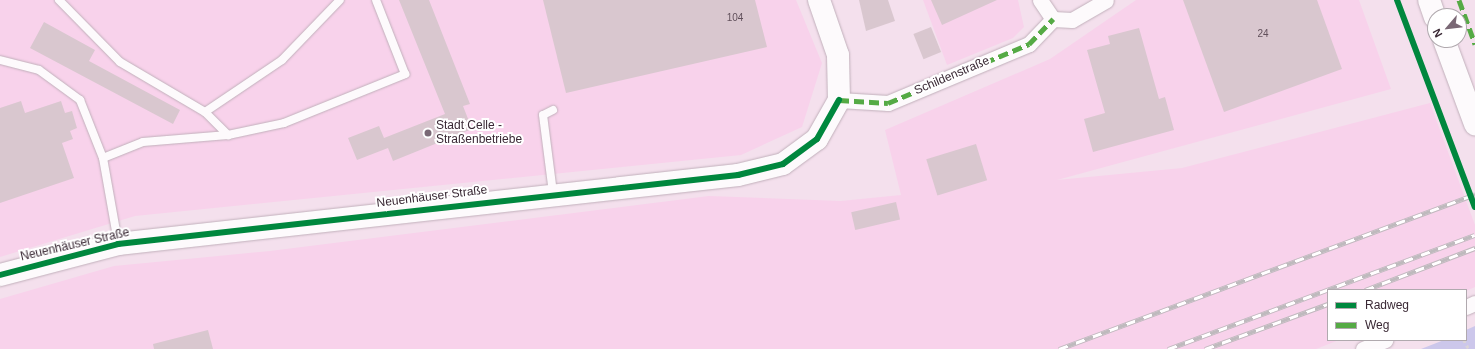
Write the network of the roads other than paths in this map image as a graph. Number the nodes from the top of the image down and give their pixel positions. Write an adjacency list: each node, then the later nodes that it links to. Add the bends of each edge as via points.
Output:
1 (59, 0): 12 (lane, via 120,62)
2 (340, 0): 12 (lane, via 282,60)
3 (376, 0): 14 (lane, via 405,74 284,123)
4 (819, 0): 10 (street, via 838,55)
5 (1040, 0): 7 (street)
6 (1106, 0): 7 (street, via 1072,20)
7 (1053, 19): 10 (street, Schildenstraße, via 1029,44 888,103)
8 (1447, 48): 13 (street)
9 (0, 60): 15 (lane, via 39,70 80,100)
10 (839, 100): 16 (street, Neuenhäuser Straße, via 817,139 783,164 738,175)
11 (553, 110): 16 (lane, via 543,115)
12 (205, 112): 14 (lane)
13 (1475, 124)
14 (228, 135): 15 (lane, via 143,142)
15 (103, 158): 17 (lane)
16 (553, 193): 17 (street, Neuenhäuser Straße)
17 (118, 244): 18 (street, Neuenhäuser Straße)
18 (0, 275)
19 (1383, 341): 20 (street)
20 (1363, 349)

